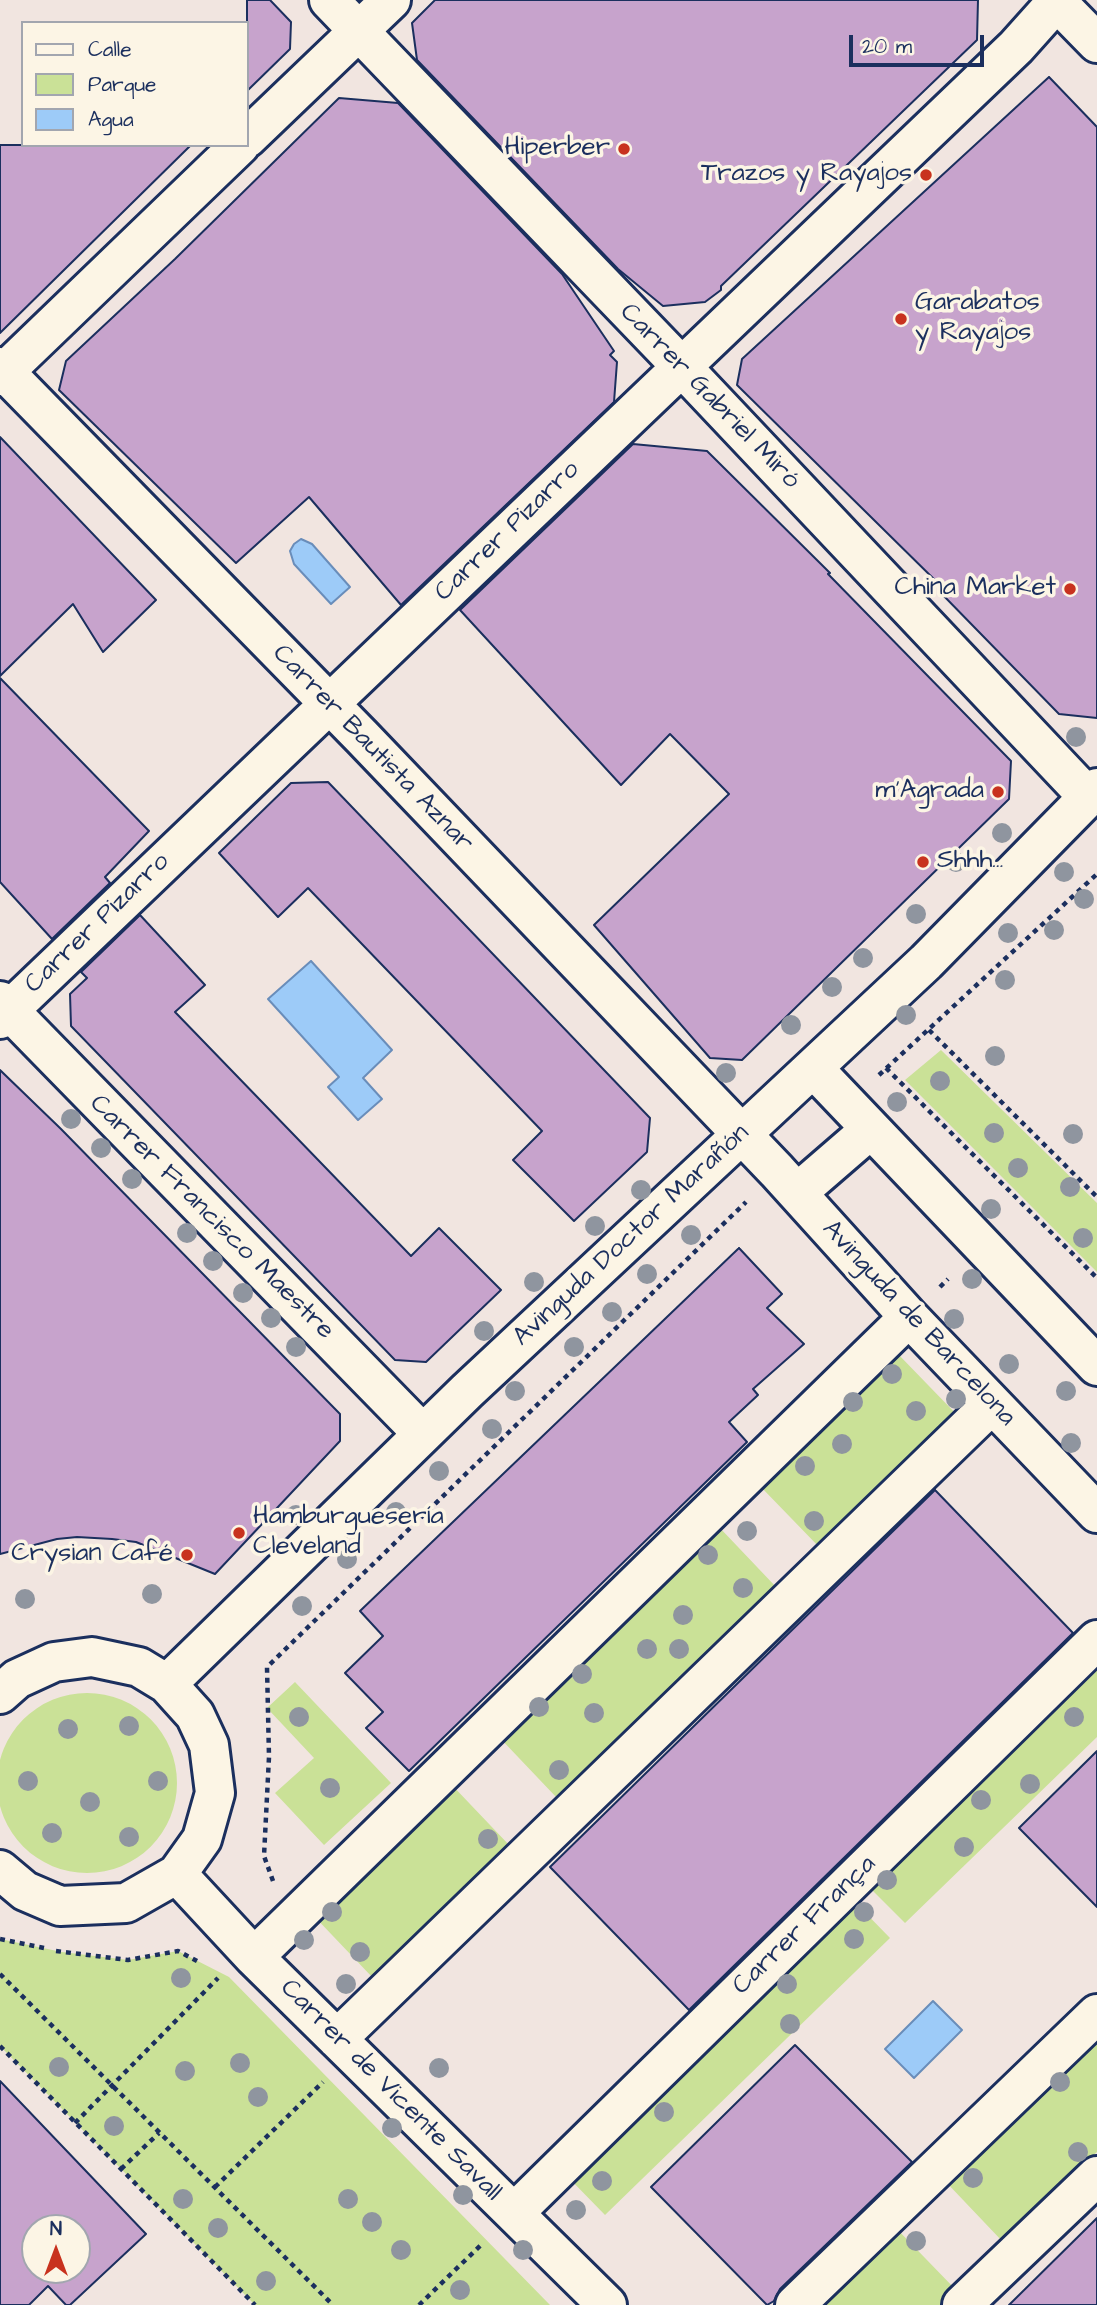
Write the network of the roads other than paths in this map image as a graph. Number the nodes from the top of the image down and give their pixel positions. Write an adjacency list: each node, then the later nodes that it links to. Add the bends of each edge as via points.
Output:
1 (328, 0): 4 (street, Carrer Gabriel Miró)
2 (391, 0): 4 (street)
3 (1056, 1): 5 (street); 8 (street, Carrer Pizarro, via 1016,47)
4 (358, 32): 6 (street); 8 (street, Carrer Gabriel Miró)
5 (1097, 43)
6 (248, 137)
7 (238, 147): 9 (street)
8 (681, 366): 10 (street, Carrer Pizarro); 11 (street, Carrer Gabriel Miró)
9 (2, 371): 10 (street, Carrer Bautista Aznar)
10 (329, 703): 12 (street, Carrer Pizarro); 15 (street, Carrer Bautista Aznar)
11 (1092, 792): 13 (street, Avinguda Doctor Marañón, via 926,962)
12 (3, 1010): 20 (street, Carrer Francisco Maestre)
13 (813, 1068): 14 (street); 15 (street, Avinguda Doctor Marañón)
14 (860, 1117): 16 (street); 18 (street)
15 (740, 1134): 16 (street, Avinguda de Barcelona); 20 (street, Avinguda Doctor Marañón)
16 (787, 1182): 17 (street, Avinguda de Barcelona)
17 (909, 1317): 19 (street, Avinguda de Barcelona); 27 (street)
18 (1097, 1366)
19 (992, 1404): 21 (street, Avinguda de Barcelona); 29 (street)
20 (424, 1434): 23 (street, Avinguda Doctor Marañón)
21 (1097, 1513)
22 (1097, 1640): 31 (street, Carrer França)
23 (167, 1684): 24 (street, via 139,1667 92,1657 54,1662); 26 (street, via 195,1715 209,1745 215,1793 202,1839)
24 (3, 1687)
25 (0, 1870): 26 (street, via 25,1891 60,1906 126,1903)
26 (177, 1874): 27 (street, Carrer de Vicente Savall)
27 (254, 1957): 29 (street, Carrer de Vicente Savall)
28 (1097, 2014): 33 (street)
29 (337, 2039): 31 (street, Carrer de Vicente Savall)
30 (1097, 2176): 34 (street)
31 (513, 2213): 32 (street, Carrer de Vicente Savall)
32 (607, 2305)
33 (795, 2305)
34 (962, 2305)

